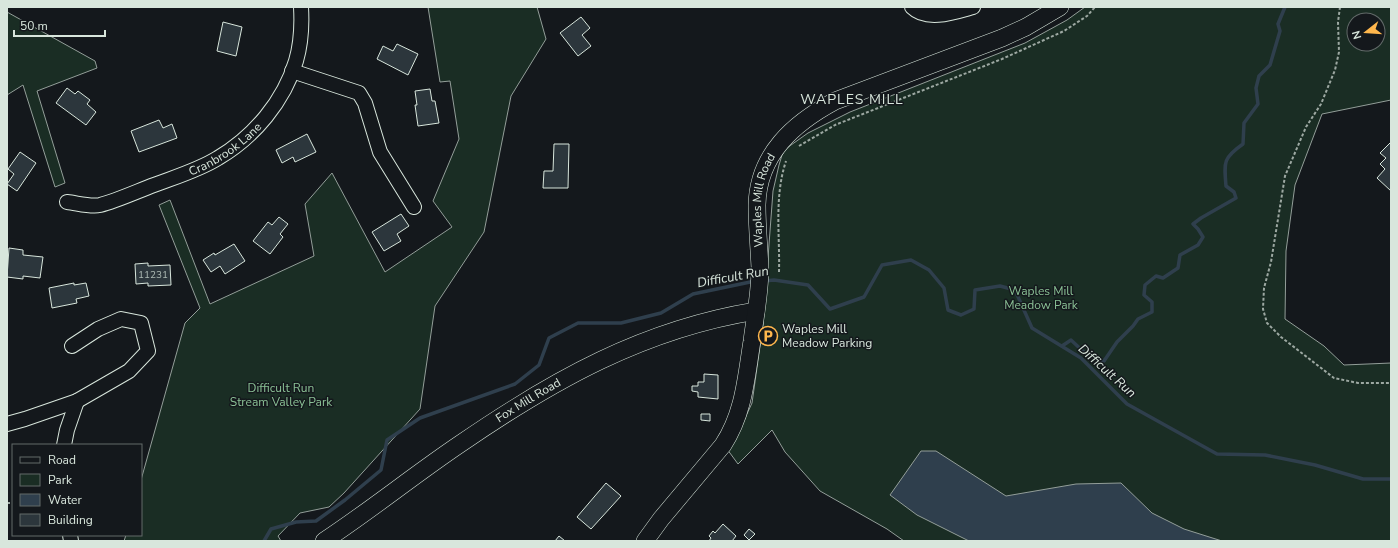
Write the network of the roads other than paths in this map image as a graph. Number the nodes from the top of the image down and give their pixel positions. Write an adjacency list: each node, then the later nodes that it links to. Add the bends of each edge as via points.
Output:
1 (301, 7): 5 (street, Cranbrook Lane, via 301,29)
2 (912, 7): 3 (street, via 934,15)
3 (973, 7)
4 (1060, 7): 8 (main road, Waples Mill Road, via 1002,38 835,101 789,132 768,162 759,187 757,204 760,269)
5 (292, 72): 6 (street, Cranbrook Lane, via 277,102 260,124 240,143 218,158 99,205); 7 (street, via 359,93 380,152)
6 (67, 202)
7 (414, 207)
8 (756, 311): 13 (main road, Fox Mill Road, via 715,318 667,332 604,358 559,381 460,444); 14 (main road, Waples Mill Road, via 742,401 730,434)
9 (72, 346): 10 (street, via 98,329 121,319 141,323 148,350 129,370)
10 (77, 401): 11 (street); 12 (street)
11 (7, 424)
12 (64, 444)
13 (324, 541)
14 (645, 541)

